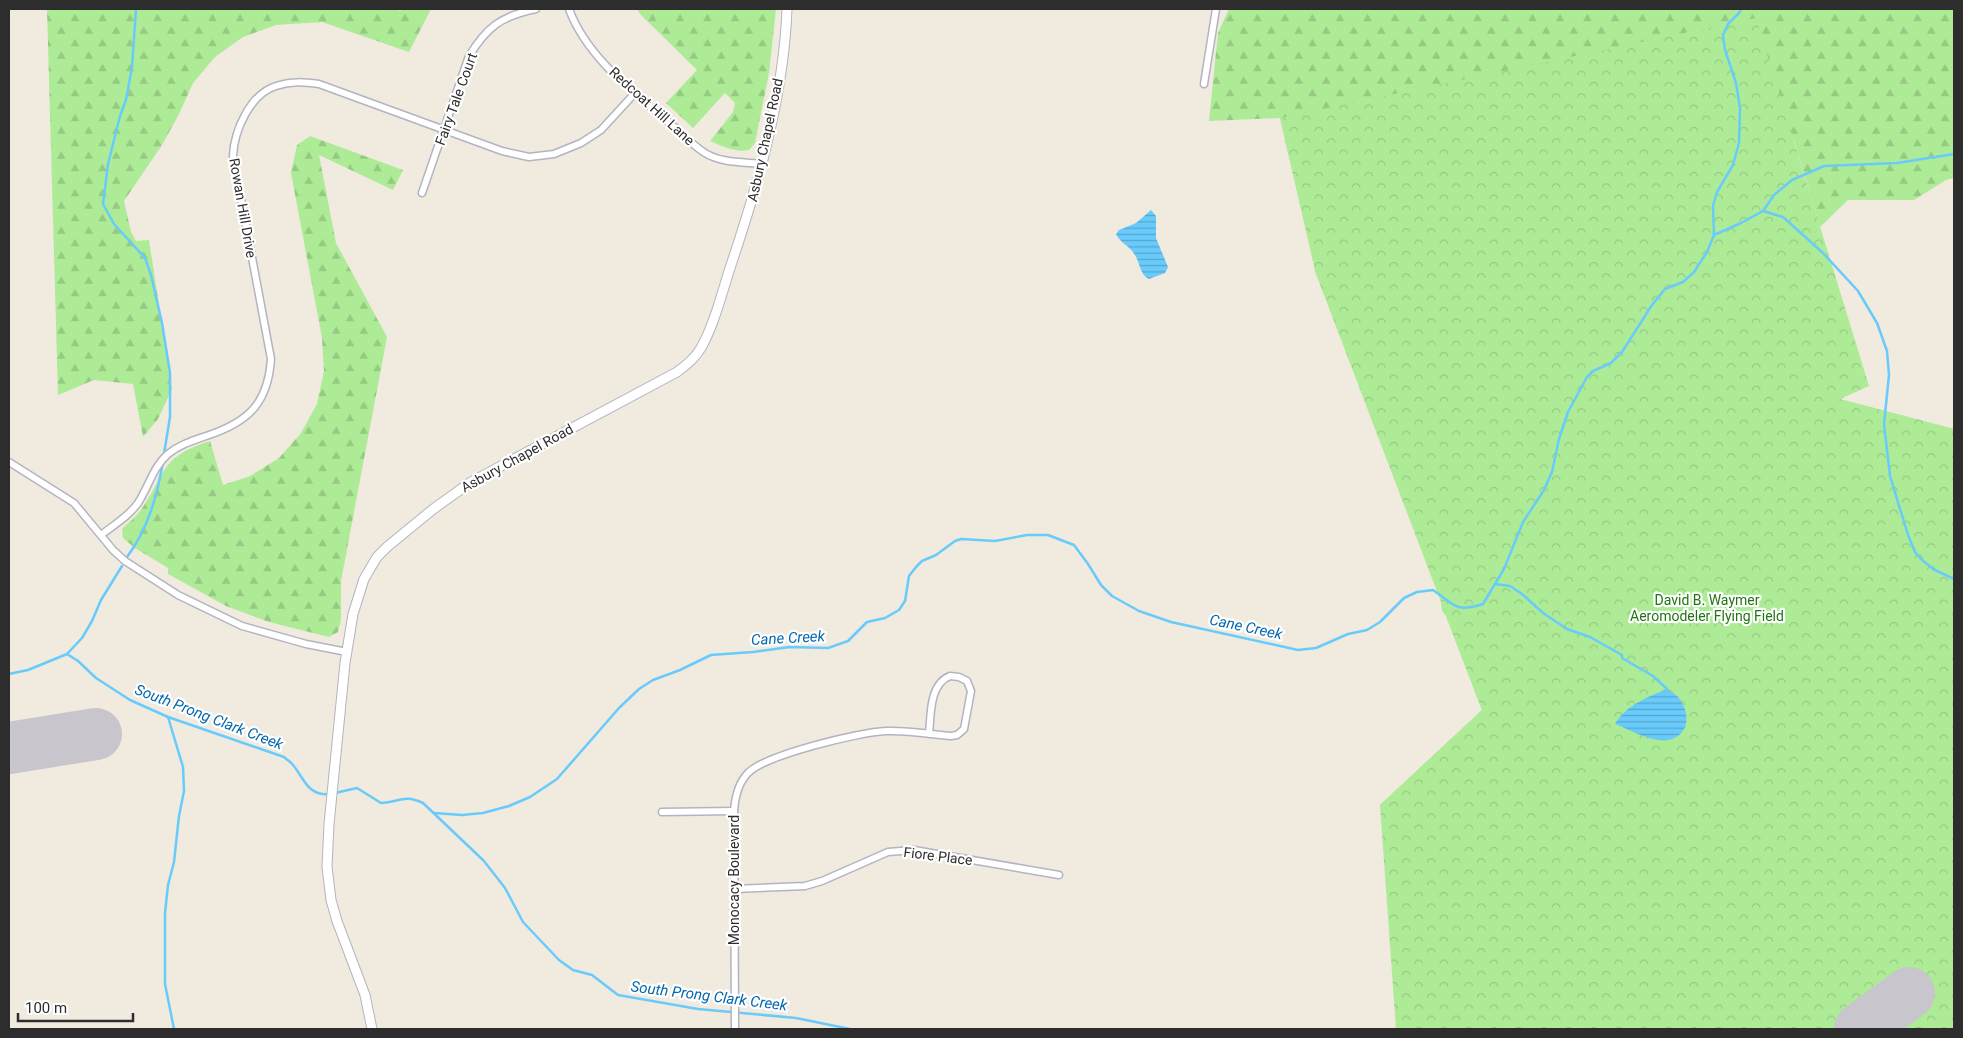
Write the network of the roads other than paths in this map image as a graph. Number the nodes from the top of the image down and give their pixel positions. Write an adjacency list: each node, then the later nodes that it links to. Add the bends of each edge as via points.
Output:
1 (536, 9): 7 (street, Fairy Tale Court, via 518,12 497,22 480,37 469,56)
2 (569, 9): 6 (street, Redcoat Hill Lane, via 595,53)
3 (787, 9): 8 (main road, Asbury Chapel Road, via 783,52)
4 (1216, 9): 5 (street)
5 (1204, 84)
6 (635, 93): 7 (street, Rowan Hill Drive, via 601,130 554,154 529,157 502,151); 8 (street, Redcoat Hill Lane, via 705,153 721,160)
7 (444, 129): 9 (street, Fairy Tale Court); 11 (street, Rowan Hill Drive, via 319,84 300,82 274,87 249,107 233,143 233,168 271,359 266,388 261,401 244,419 170,453 159,463 132,511)
8 (762, 164): 12 (main road, Asbury Chapel Road, via 723,290 706,338 693,359 677,372 471,482 400,536 377,557 364,579 353,614)
9 (422, 193)
10 (9, 462): 11 (street, via 74,503)
11 (101, 535): 12 (street, via 125,561 230,622)
12 (347, 652): 19 (main road, Asbury Chapel Road, via 327,867 331,900 365,995)
13 (928, 734): 13 (street, Monocacy Boulevard, via 950,736 964,729 971,691 967,681 950,676 939,682); 14 (street, Monocacy Boulevard, via 873,732 806,748 758,764 743,780)
14 (734, 811): 15 (street); 17 (street, Monocacy Boulevard)
15 (662, 812)
16 (1059, 875): 17 (street, Fiore Place, via 934,852 906,850 888,852 805,886)
17 (734, 889): 18 (street, Monocacy Boulevard)
18 (735, 1027)
19 (372, 1029)

